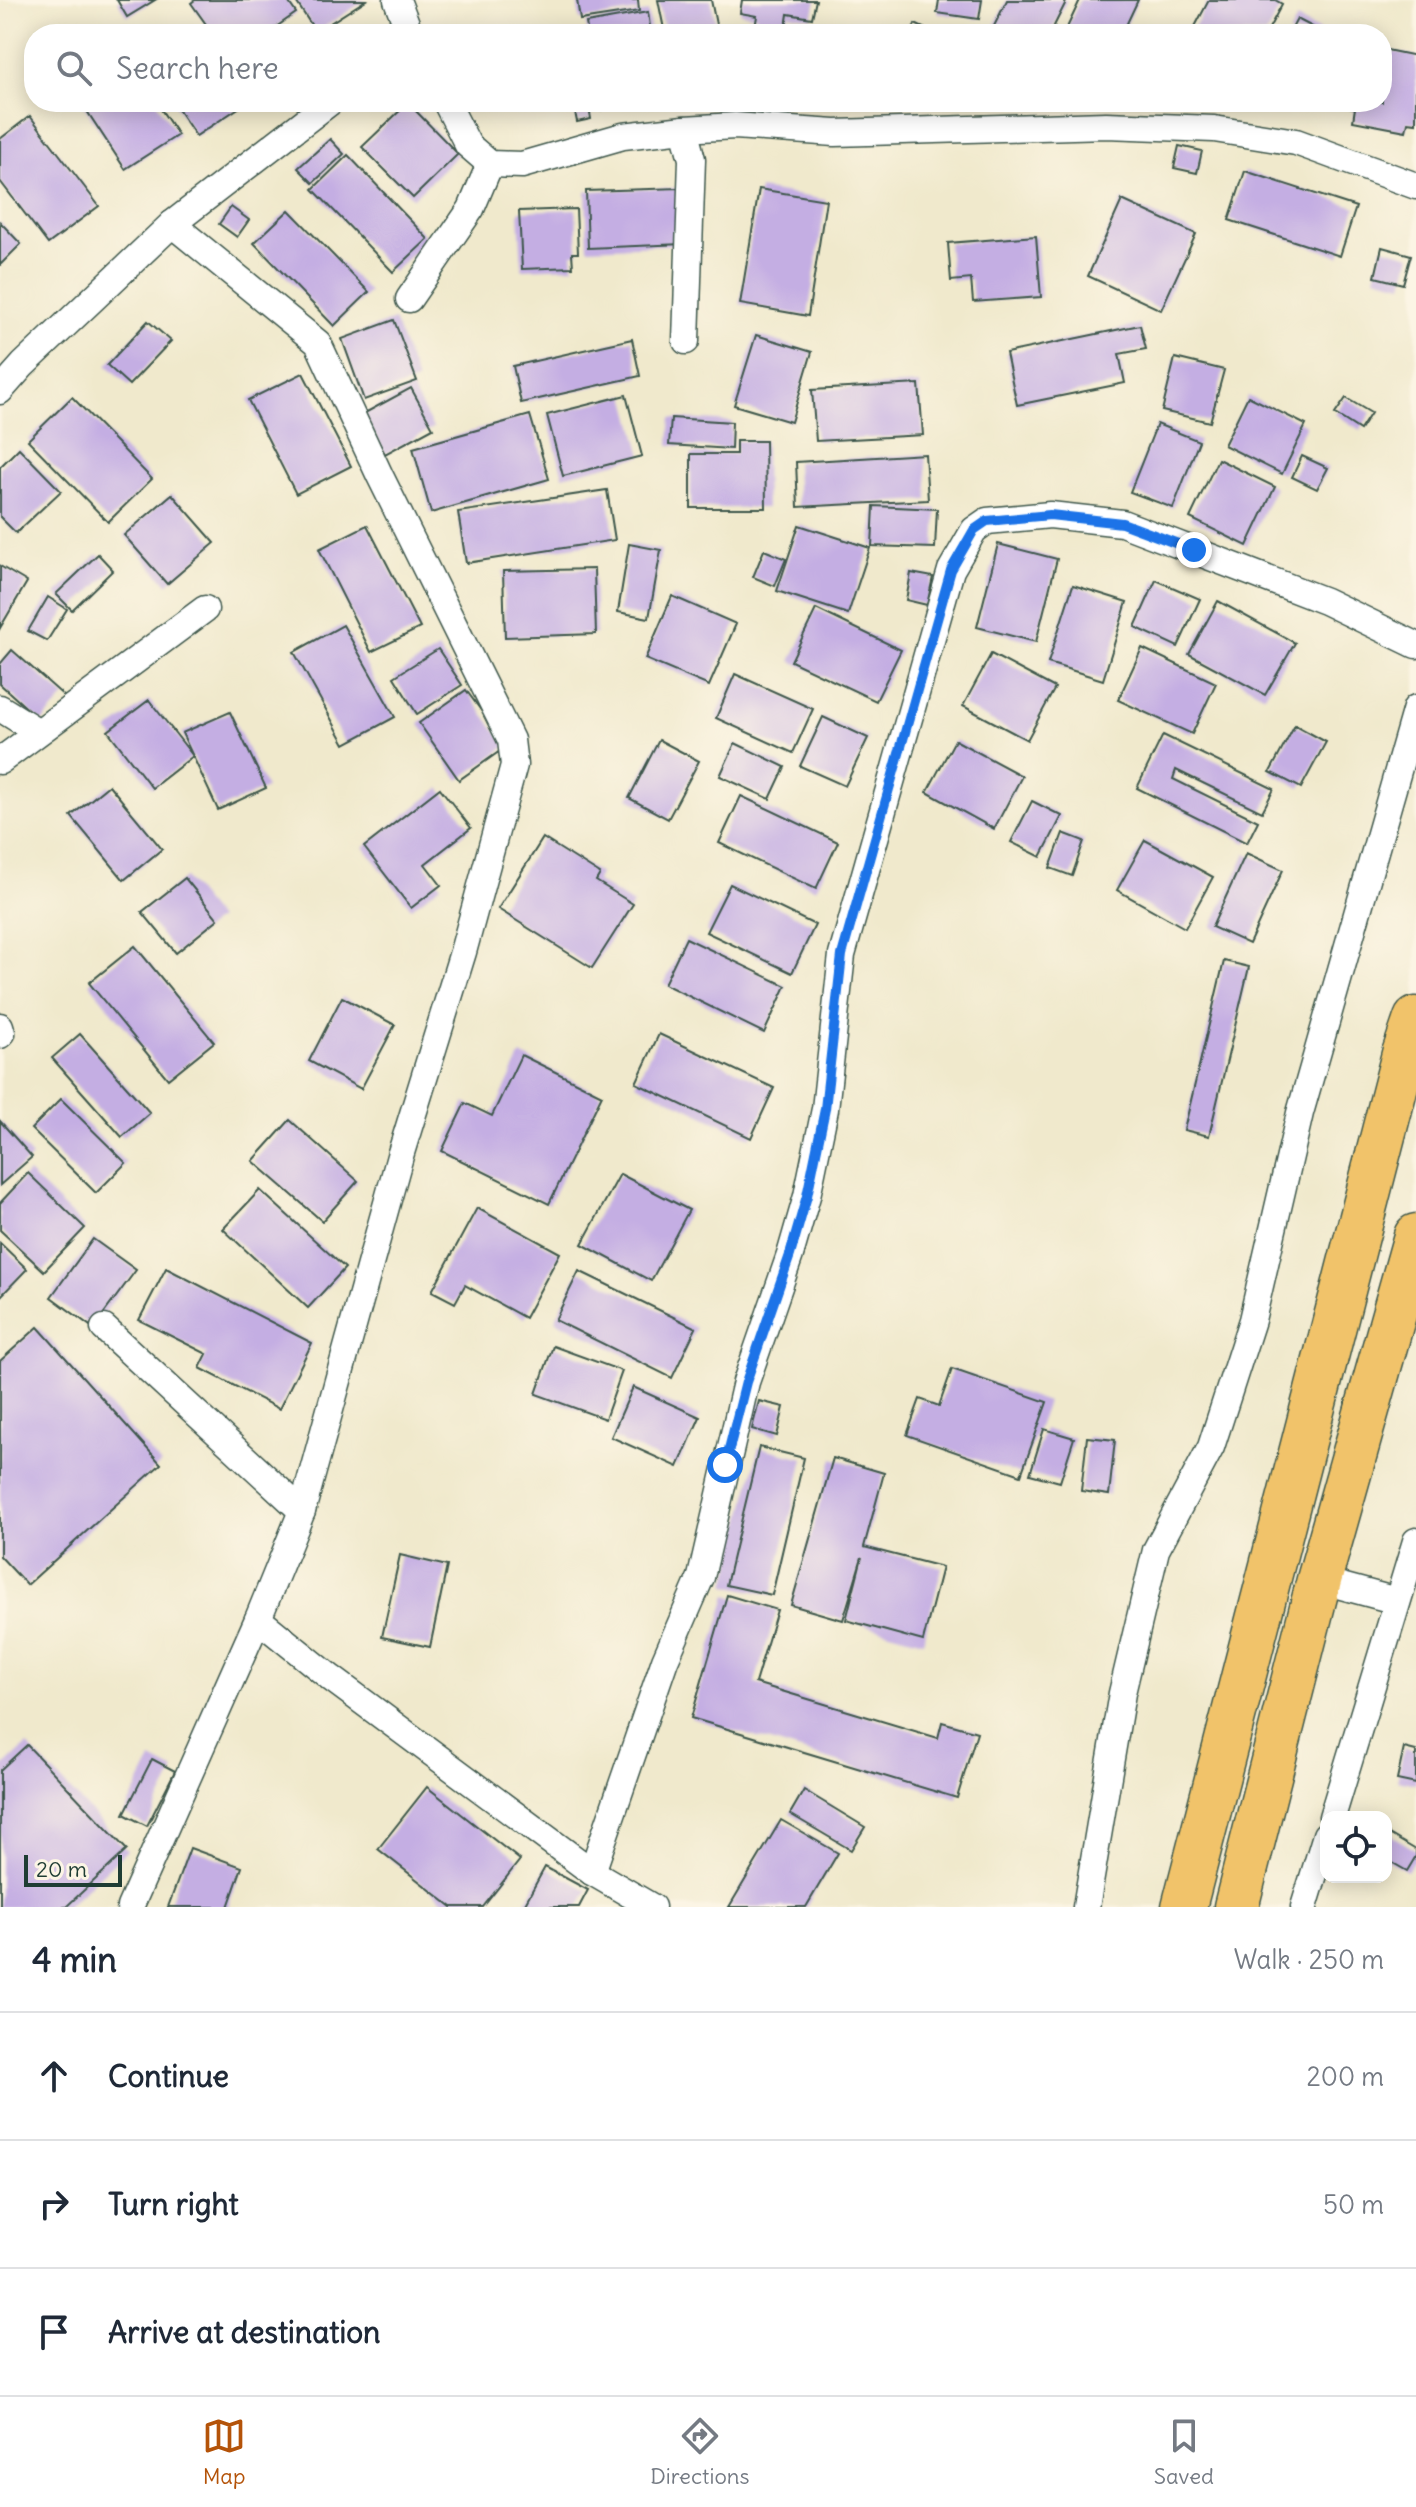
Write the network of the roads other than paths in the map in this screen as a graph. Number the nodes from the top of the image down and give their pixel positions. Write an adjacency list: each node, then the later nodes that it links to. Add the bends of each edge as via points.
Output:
1 (397, 0): 2 (street)
2 (406, 24)
3 (317, 112): 8 (street)
4 (451, 112): 6 (street, via 468,145)
5 (684, 129): 6 (street, via 623,136 522,165); 7 (street, via 1214,129 1296,142); 10 (street, via 692,159)
6 (490, 164): 9 (street, via 471,209)
7 (1416, 186)
8 (172, 224): 11 (street); 23 (street, via 318,343 511,740 514,765)
9 (409, 299)
10 (686, 341)
11 (0, 391)
12 (205, 609): 16 (street)
13 (1416, 645): 30 (street, via 1325,601 1122,523 1050,515 987,521 965,543 951,570 842,955 825,1109 807,1196 746,1382 701,1577 665,1660)
14 (0, 708): 16 (street)
15 (1416, 708): 33 (street, via 1300,1113 1252,1320 1211,1447 1156,1550 1122,1693)
16 (37, 731): 17 (street)
17 (0, 761)
18 (0, 1026): 19 (street)
19 (0, 1035)
20 (1412, 1043): 34 (highway)
21 (1416, 1236): 25 (highway)
22 (104, 1328): 23 (street)
23 (302, 1511): 27 (street)
24 (1416, 1541): 26 (street)
25 (1319, 1580): 26 (street); 35 (highway)
26 (1397, 1601): 28 (street)
27 (258, 1619): 30 (street); 31 (street)
28 (1334, 1811)
29 (1320, 1855): 36 (street)
30 (592, 1872): 32 (street)
31 (130, 1907)
32 (652, 1907)
33 (1086, 1907)
34 (1184, 1907)
35 (1236, 1907)
36 (1304, 1907)

